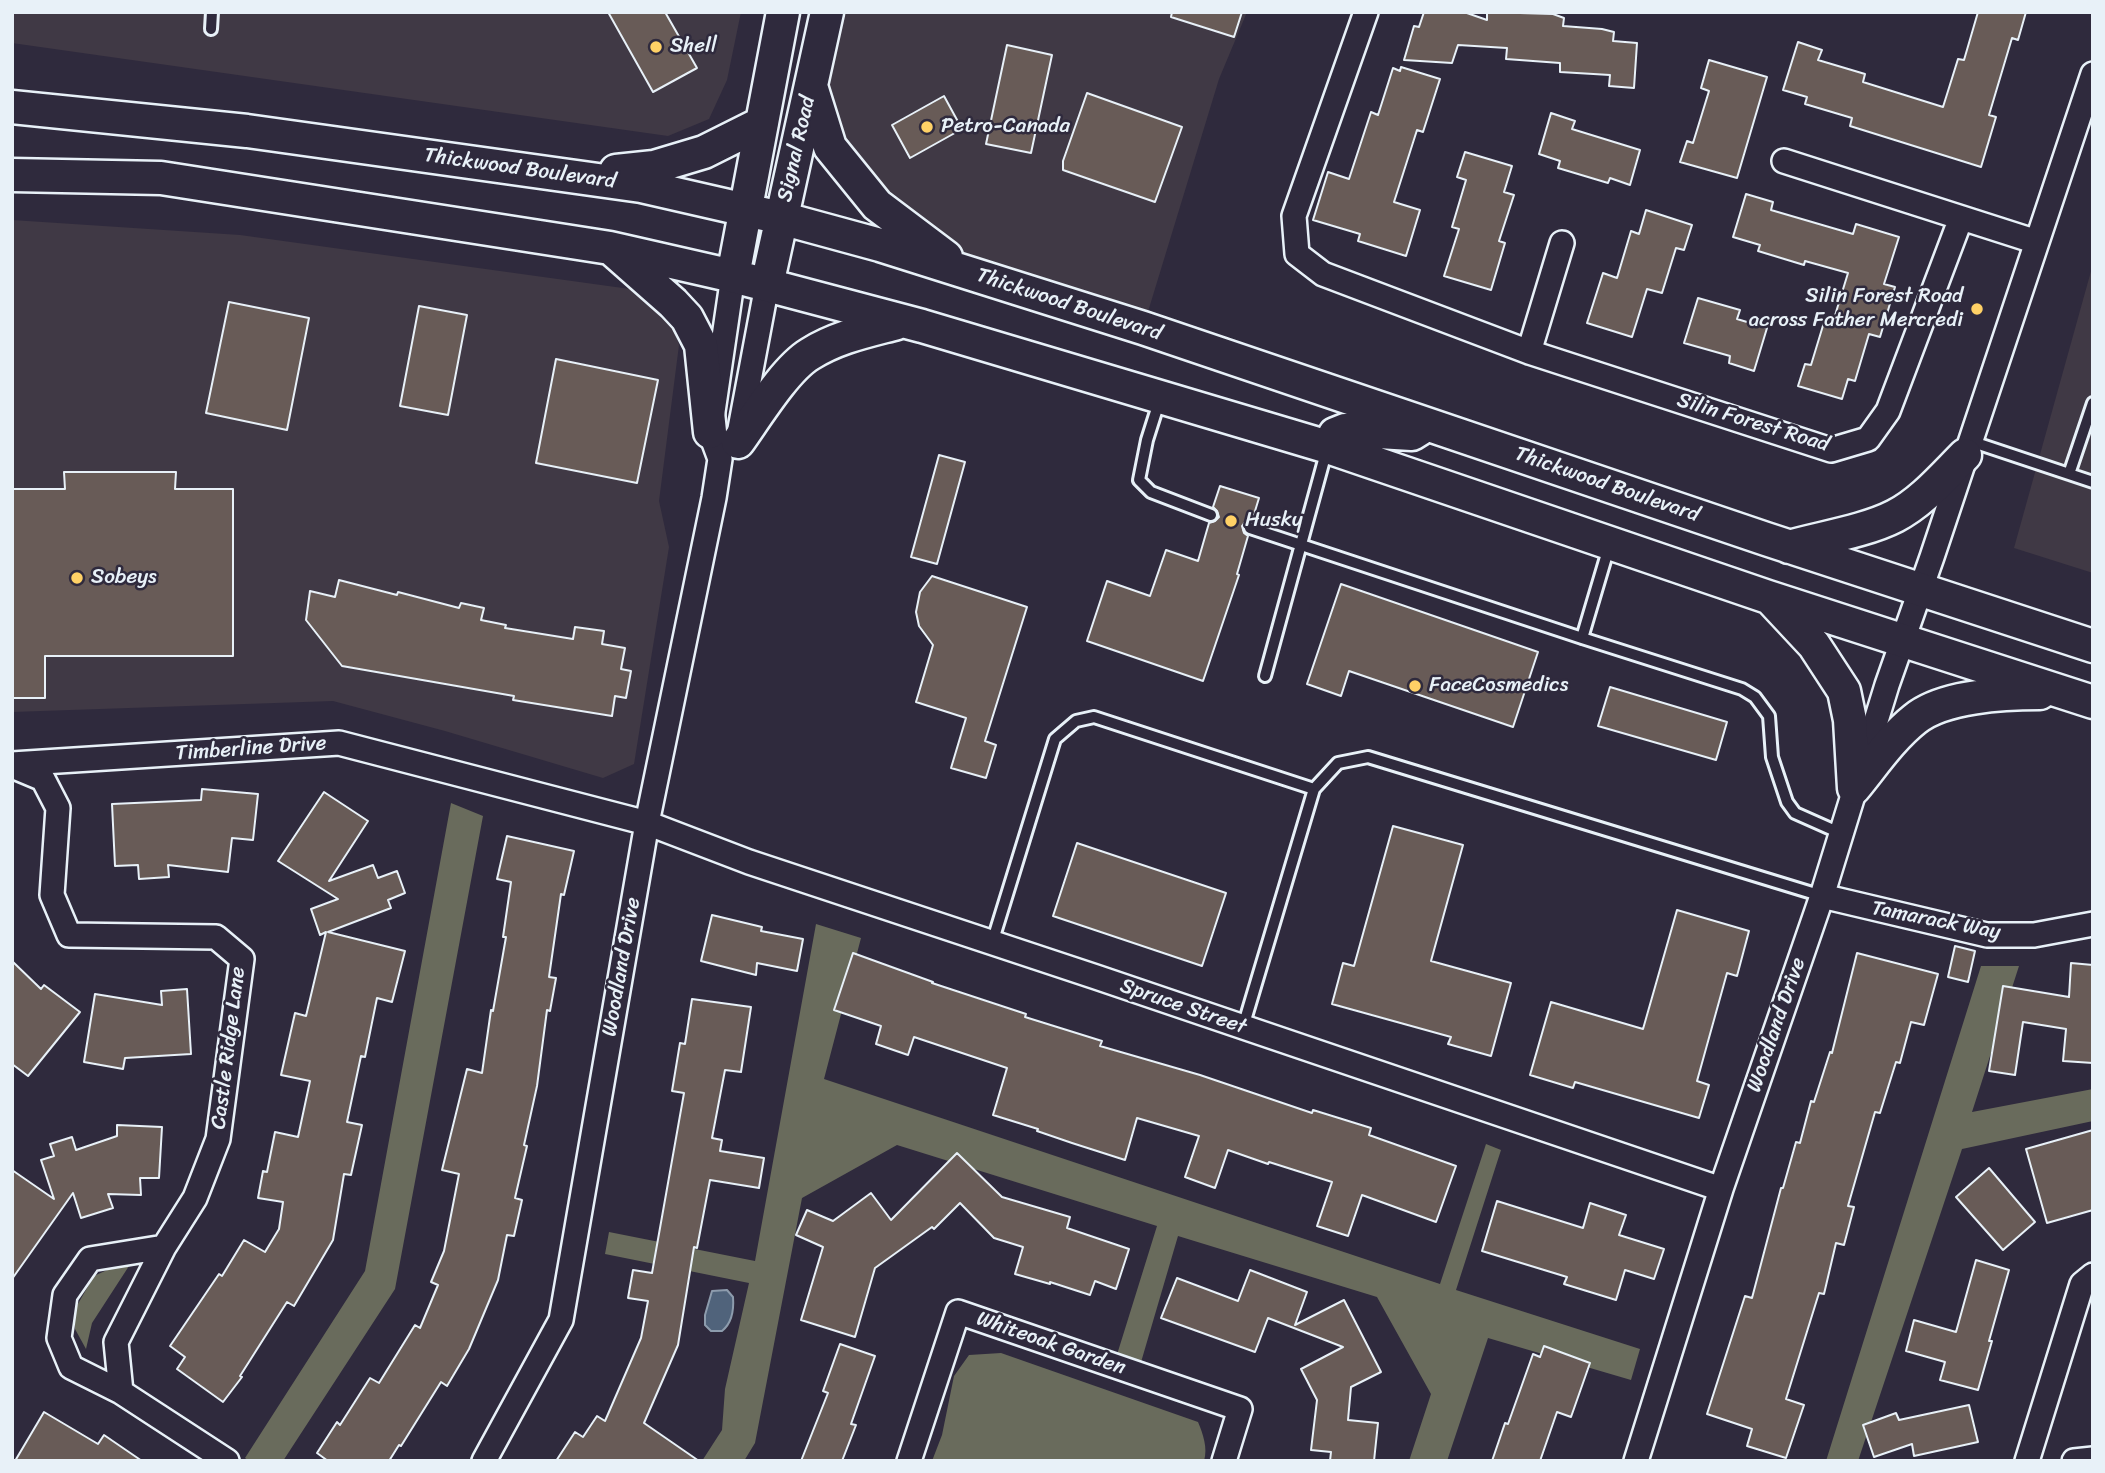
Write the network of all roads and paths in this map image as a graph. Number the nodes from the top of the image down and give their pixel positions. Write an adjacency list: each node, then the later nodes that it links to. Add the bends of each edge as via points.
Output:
1 (212, 12): 5 (lane)
2 (783, 12): 9 (main road, Signal Road)
3 (827, 12): 7 (main road, Signal Road)
4 (1366, 12): 23 (street, Silin Forest Road, via 1294,216 1297,254 1323,274)
5 (211, 29)
6 (2093, 74): 16 (street)
7 (811, 86): 14 (main road, Signal Road); 19 (main road, via 830,147 877,205)
8 (12, 107): 12 (main road, Thickwood Boulevard, via 247,131)
9 (762, 123): 12 (main road, via 704,152 654,167); 13 (main road, Signal Road)
10 (1784, 161): 15 (street)
11 (12, 175): 18 (main road, via 161,178)
12 (570, 176): 13 (main road, Thickwood Boulevard)
13 (745, 209): 14 (main road, Thickwood Boulevard); 20 (main road, Signal Road)
14 (781, 218): 19 (main road, Thickwood Boulevard); 21 (main road, Signal Road)
15 (1961, 218): 16 (street); 23 (street, Silin Forest Road, via 1888,411 1868,439 1831,450)
16 (2037, 242): 29 (street)
17 (1562, 243): 23 (street)
18 (610, 248): 20 (main road); 27 (main road, via 687,318 701,345)
19 (967, 272): 26 (main road, Thickwood Boulevard)
20 (733, 276): 21 (main road); 27 (street, Woodland Drive)
21 (767, 285): 22 (main road); 27 (street, Woodland Drive)
22 (902, 322): 24 (main road); 27 (main road, via 847,335 808,355)
23 (1529, 352)
24 (1160, 398): 28 (main road); 32 (lane, via 1139,480 1150,492)
25 (2093, 403): 30 (lane)
26 (1427, 425): 28 (main road, via 1412,434 1345,430 1335,434); 36 (main road, Thickwood Boulevard)
27 (723, 444): 48 (street, Woodland Drive)
28 (1328, 447): 34 (main road); 35 (lane)
29 (1968, 448): 30 (lane); 36 (main road, via 1930,489 1894,516); 37 (street)
30 (2069, 474): 31 (lane)
31 (2093, 482)
32 (1211, 514)
33 (1250, 528): 35 (lane)
34 (1611, 543): 38 (main road); 39 (lane)
35 (1302, 545): 39 (lane); 42 (lane)
36 (1789, 547): 37 (main road, Thickwood Boulevard)
37 (1921, 590): 40 (street, Woodland Drive); 41 (main road, Thickwood Boulevard)
38 (1768, 597): 40 (main road); 46 (main road, via 1814,645 1844,691)
39 (1582, 638): 49 (lane, via 1755,697 1769,716 1773,757 1787,802 1795,813)
40 (1902, 639): 43 (main road); 46 (street, Woodland Drive)
41 (2093, 646)
42 (1265, 676)
43 (2063, 693): 44 (main road); 46 (main road, via 1983,695 1931,709 1899,734)
44 (2093, 702)
45 (12, 765): 48 (street, Timberline Drive, via 340,743); 55 (street, Castle Ridge Lane, via 43,779 58,808 52,895 69,935 216,937 242,959 218,1139 195,1198)
46 (1854, 788): 49 (street, Woodland Drive)
47 (1314, 789): 50 (lane, via 1338,762 1368,757); 52 (lane, via 1094,717 1076,721 1055,739); 53 (lane)
48 (647, 824): 52 (street, Spruce Street); 60 (street, Woodland Drive, via 561,1320)
49 (1840, 833): 50 (street, Woodland Drive)
50 (1822, 896): 51 (street, Tamarack Way, via 1987,935 2034,935); 54 (street, Woodland Drive)
51 (2093, 924)
52 (992, 943): 53 (street, Spruce Street)
53 (1243, 1027): 54 (street, Spruce Street)
54 (1721, 1189): 63 (street, Woodland Drive)
55 (164, 1247): 57 (street, Castle Ridge Lane, via 116,1342); 57 (street, via 90,1259 65,1295 59,1338 71,1367)
56 (2093, 1275): 64 (street, via 2082,1284)
57 (121, 1392): 59 (street)
58 (2093, 1459): 65 (street)
59 (227, 1461)
60 (484, 1461)
61 (909, 1461): 62 (street, Whiteoak Garden, via 958,1312 1241,1409)
62 (1224, 1461)
63 (1636, 1461)
64 (2027, 1461)
65 (2074, 1461)

